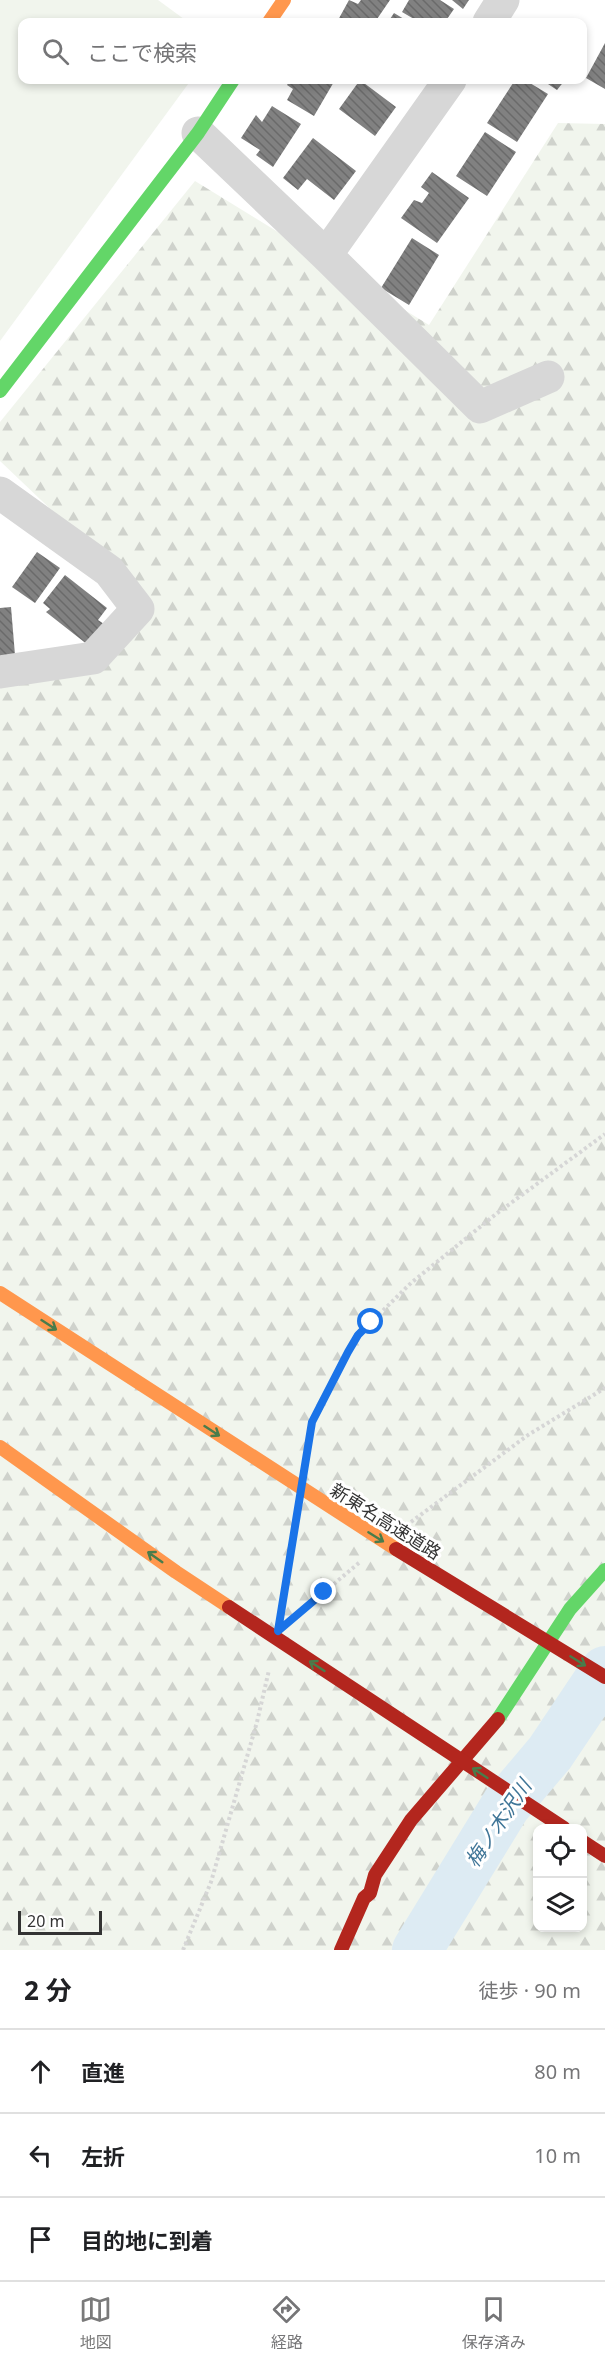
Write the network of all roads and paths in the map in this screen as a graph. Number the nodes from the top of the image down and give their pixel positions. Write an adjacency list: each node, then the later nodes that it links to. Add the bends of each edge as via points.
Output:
1 (284, 0): 3 (main road)
2 (503, 0): 4 (street)
3 (272, 18)
4 (492, 18)
5 (230, 84): 7 (main road)
6 (447, 84): 8 (street)
7 (198, 134): 8 (street); 10 (main road)
8 (326, 255): 9 (street, via 480,407)
9 (548, 377)
10 (0, 391)
11 (0, 493): 12 (street, via 109,571 138,609 93,658)
12 (0, 672)
13 (605, 1134): 17 (path, via 496,1214 358,1335 312,1422)
14 (0, 1293): 25 (main road, 新東名高速道路, one-way to 25, bridge, via 339,1514)
15 (605, 1388): 19 (path, via 528,1435)
16 (0, 1447): 26 (main road, one-way to 16, bridge, via 176,1572)
17 (307, 1457)
18 (297, 1515): 22 (path)
19 (408, 1525)
20 (363, 1559): 23 (path)
21 (605, 1570): 30 (main road, via 570,1609 502,1715 411,1820 375,1875)
22 (282, 1608)
23 (295, 1617)
24 (270, 1665): 29 (path, via 211,1882)
25 (605, 1677)
26 (558, 1824)
27 (587, 1844): 28 (main road)
28 (605, 1856)
29 (183, 1950)
30 (341, 1950)

